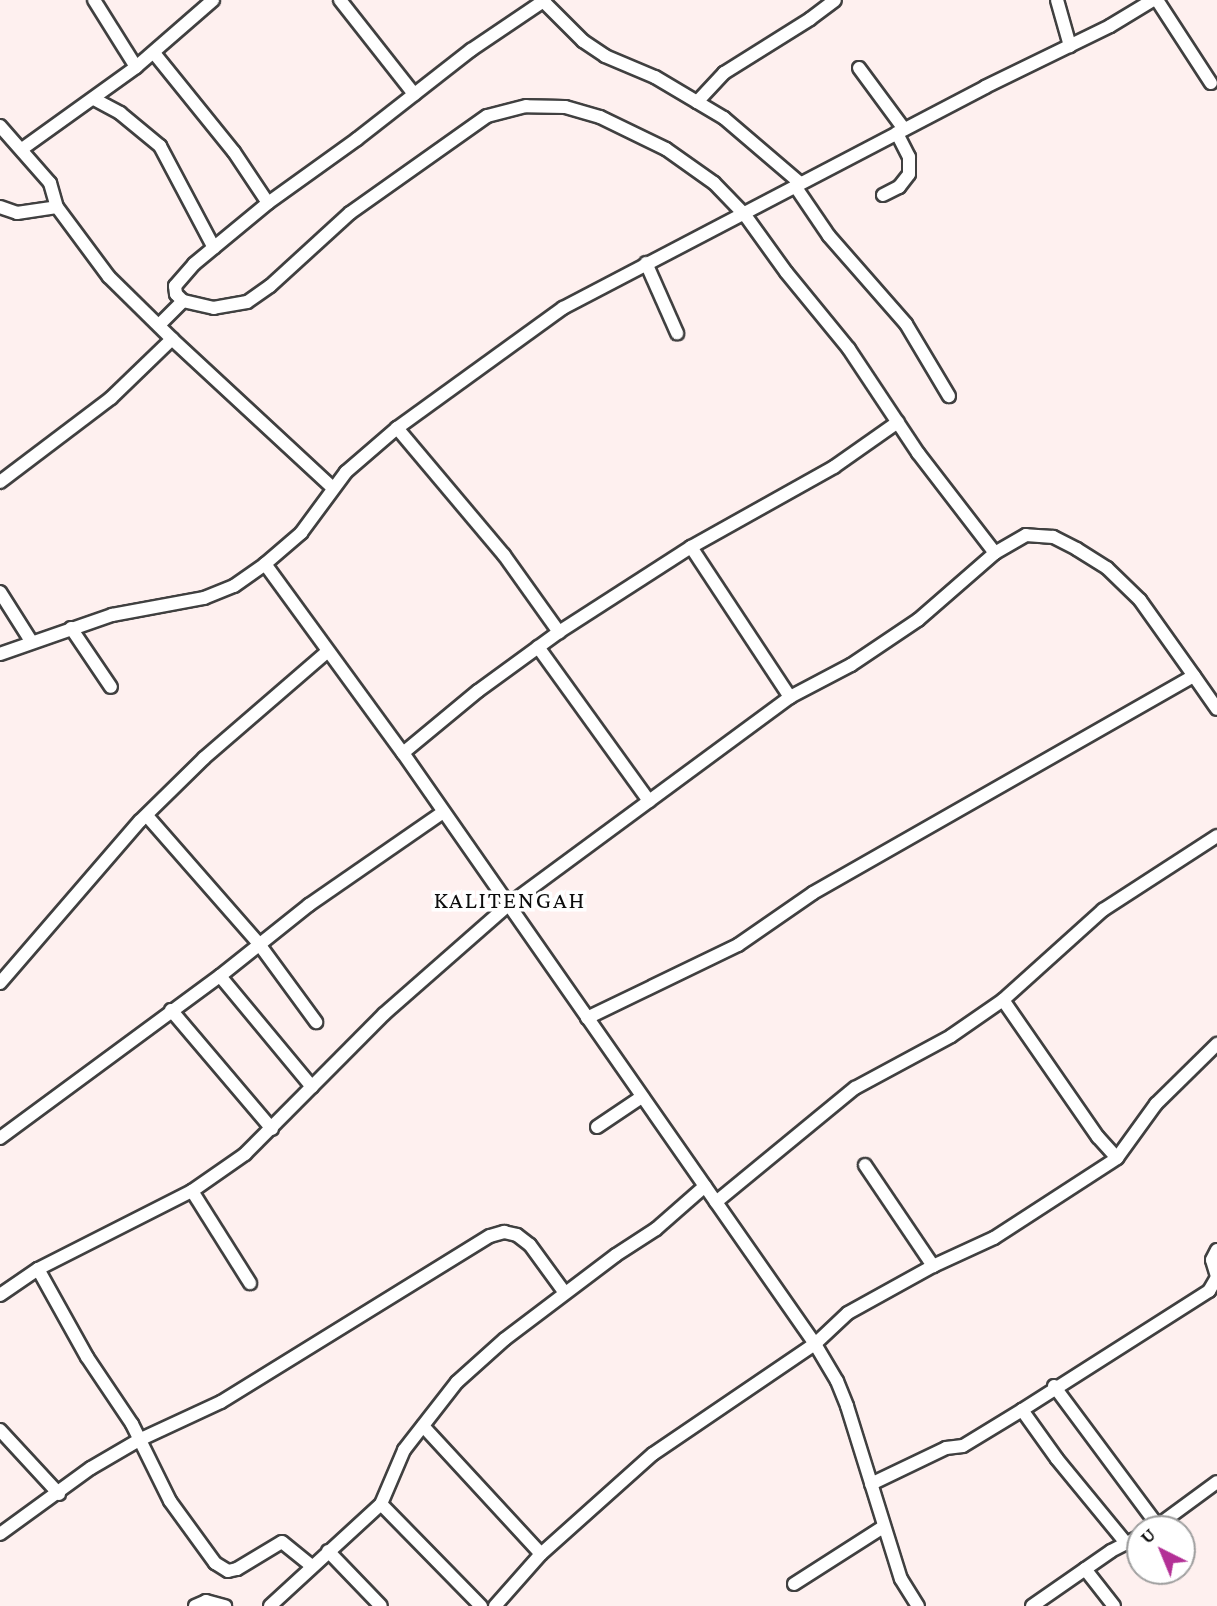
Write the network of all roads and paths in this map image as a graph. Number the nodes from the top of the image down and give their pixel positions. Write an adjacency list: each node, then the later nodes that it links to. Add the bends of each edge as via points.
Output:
1 (94, 0): 10 (street)
2 (213, 0): 9 (street)
3 (341, 0): 13 (street)
4 (835, 0): 15 (street, via 724,74)
5 (1057, 0): 8 (street)
6 (1155, 0): 8 (street); 12 (street)
7 (544, 1): 13 (street); 15 (street, via 583,41 605,56 655,77)
8 (1070, 46): 17 (street)
9 (154, 53): 10 (street); 21 (street, via 234,152)
10 (136, 67): 14 (street)
11 (859, 68): 17 (street)
12 (1211, 82)
13 (414, 94): 21 (street)
14 (94, 99): 18 (street); 25 (street, via 120,113 160,146)
15 (697, 102): 19 (street, via 724,118)
16 (0, 126): 18 (street)
17 (901, 131): 19 (street); 20 (street, via 909,174 899,187)
18 (22, 149): 23 (street, via 50,183)
19 (798, 184): 24 (street); 31 (street, via 829,236 906,324)
20 (883, 195)
21 (268, 203): 25 (street)
22 (0, 207): 23 (street, via 17,212)
23 (57, 207): 28 (street, via 110,277)
24 (745, 215): 26 (street); 27 (street, via 714,183 666,149 600,117 565,107 526,106 486,117 435,151 350,213 247,302 214,308); 32 (street, via 849,349)
25 (214, 248): 27 (street, via 175,286)
26 (646, 263): 29 (street); 33 (street, via 528,331)
27 (183, 301): 28 (street)
28 (159, 324): 30 (street)
29 (677, 333)
30 (172, 339): 34 (street, via 111,398); 35 (street)
31 (949, 396)
32 (898, 422): 36 (street, via 834,467); 37 (street)
33 (397, 428): 35 (street); 41 (street, via 504,555)
34 (0, 482)
35 (333, 488): 38 (street, via 301,533)
36 (691, 547): 41 (street); 48 (street)
37 (995, 553): 46 (street, via 1026,535 1053,537 1077,549 1132,591); 48 (street, via 918,620 851,665)
38 (265, 564): 40 (street, via 234,586 204,598 112,615); 44 (street)
39 (0, 592): 42 (street)
40 (71, 628): 42 (street); 47 (street)
41 (558, 632): 43 (street)
42 (31, 641): 45 (street)
43 (538, 647): 50 (street); 51 (street)
44 (327, 652): 50 (street); 53 (street, via 204,758)
45 (0, 654)
46 (1194, 676): 49 (street); 61 (street, via 813,892 738,945)
47 (111, 687)
48 (790, 698): 51 (street)
49 (1217, 709)
50 (402, 753): 52 (street)
51 (649, 801): 55 (street)
52 (442, 813): 55 (street); 56 (street)
53 (148, 817): 56 (street); 58 (street)
54 (1217, 836): 59 (street, via 1103,910)
55 (508, 905): 61 (street); 64 (street, via 384,1014)
56 (259, 944): 57 (street); 62 (street)
57 (219, 976): 60 (street); 64 (street)
58 (0, 983)
59 (1003, 1000): 69 (street); 73 (street, via 951,1036 855,1088)
60 (170, 1010): 67 (street); 68 (street)
61 (587, 1018): 65 (street)
62 (316, 1022)
63 (1217, 1044): 69 (street, via 1156,1104)
64 (312, 1087): 67 (street)
65 (640, 1098): 66 (street); 71 (street)
66 (597, 1127)
67 (272, 1129): 72 (street, via 246,1154)
68 (0, 1138)
69 (1116, 1158): 75 (street, via 995,1238)
70 (865, 1165): 75 (street)
71 (705, 1186): 73 (street); 79 (street, via 656,1229)
72 (192, 1191): 76 (street); 78 (street)
73 (716, 1202): 81 (street)
74 (1217, 1250): 77 (street, via 1212,1260)
75 (933, 1266): 81 (street, via 848,1313)
76 (38, 1269): 80 (street); 86 (street)
77 (1217, 1277): 82 (street, via 1209,1291)
78 (250, 1283)
79 (565, 1293): 84 (street, via 457,1382); 86 (street, via 530,1244 505,1232 490,1236 221,1402)
80 (0, 1295)
81 (815, 1344): 88 (street, via 847,1406); 97 (street, via 653,1454)
82 (1054, 1386): 83 (street); 91 (street)
83 (1022, 1409): 88 (street, via 963,1446 946,1448); 95 (street)
84 (423, 1426): 90 (street, via 404,1450); 97 (street)
85 (0, 1430): 89 (street)
86 (139, 1440): 89 (street, via 91,1468); 98 (street, via 170,1501 222,1569 237,1569 282,1542)
87 (1217, 1482): 92 (street)
88 (871, 1484): 93 (street)
89 (59, 1494): 94 (street)
90 (381, 1504): 96 (street); 105 (street)
91 (1147, 1515)
92 (1173, 1515)
93 (883, 1527): 100 (street); 107 (street, via 901,1579)
94 (0, 1534)
95 (1126, 1543): 99 (street)
96 (328, 1552): 98 (street); 104 (street)
97 (541, 1554): 106 (street)
98 (312, 1566): 103 (street)
99 (1085, 1569): 108 (street); 109 (street)
100 (794, 1584)
101 (195, 1606): 102 (street, via 206,1601)
102 (225, 1606)
103 (270, 1606)
104 (381, 1606)
105 (481, 1606)
106 (495, 1606)
107 (918, 1606)
108 (1032, 1606)
109 (1114, 1606)

